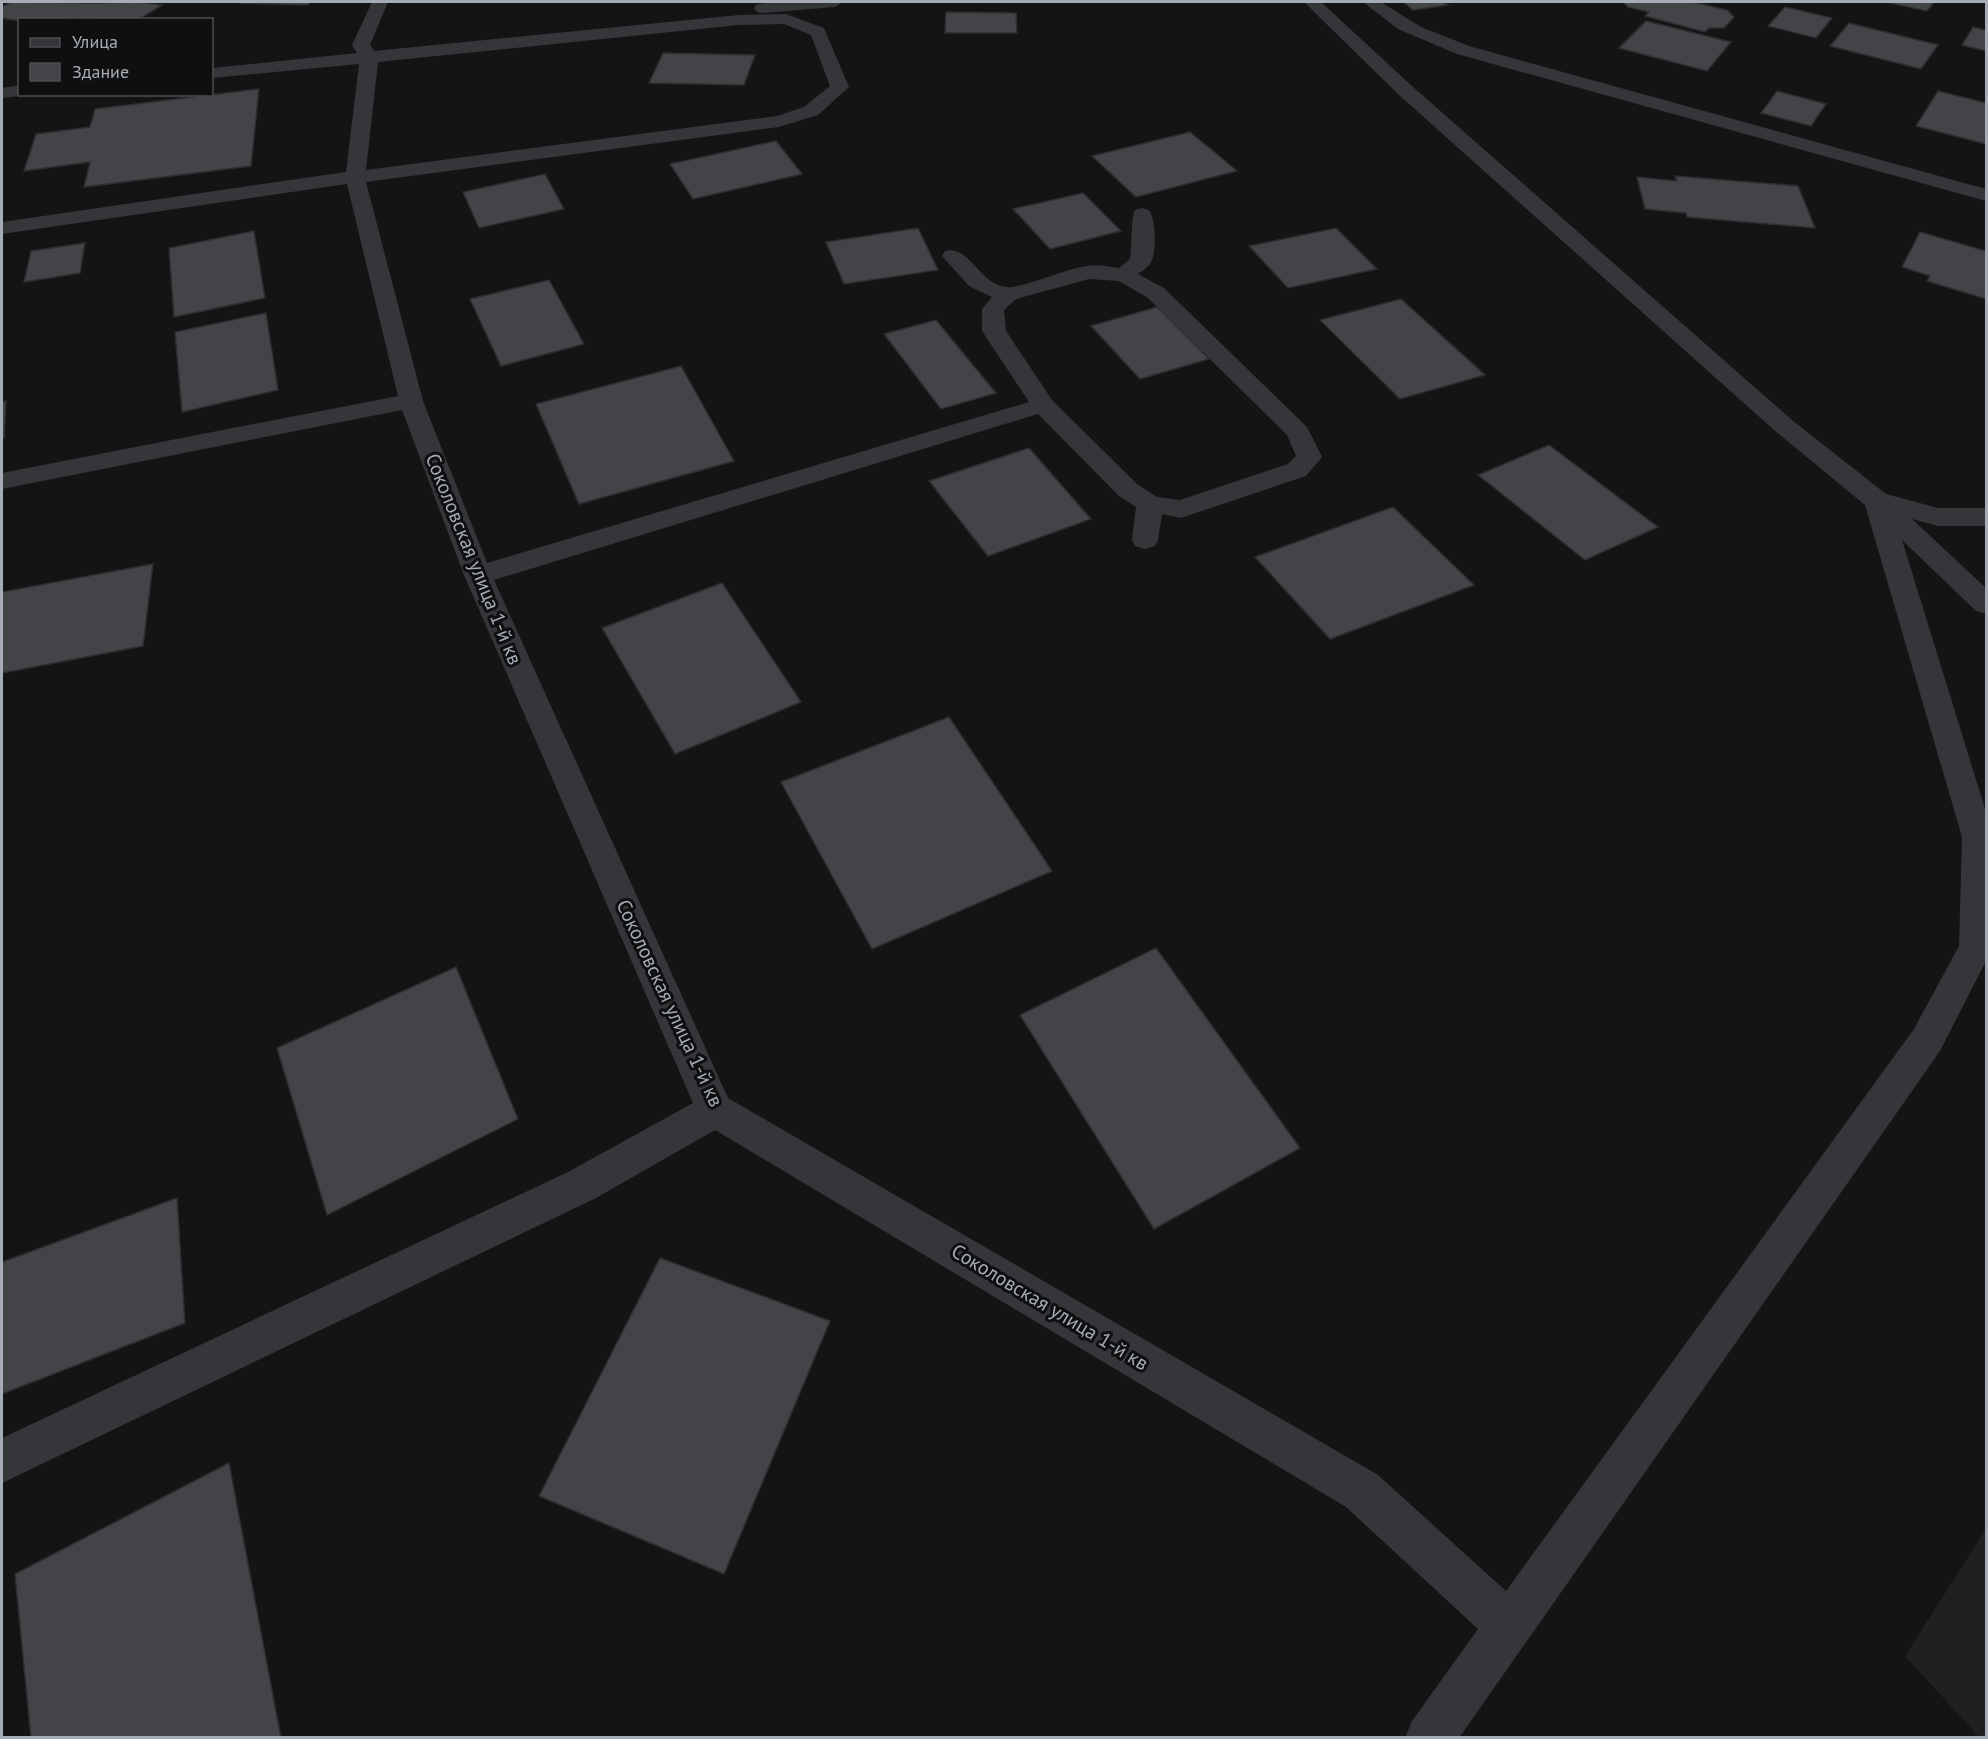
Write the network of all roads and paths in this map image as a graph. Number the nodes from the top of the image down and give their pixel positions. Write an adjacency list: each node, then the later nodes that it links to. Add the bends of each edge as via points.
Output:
1 (380, 2): 5 (street)
2 (835, 2): 5 (street)
3 (1312, 2): 19 (street, via 1406,91 1783,426)
4 (1371, 2): 10 (street, via 1398,23 1463,50)
5 (365, 52): 6 (street); 9 (street); 9 (street, via 786,19 818,32 840,87 811,111 779,121)
6 (213, 74)
7 (18, 92): 8 (street)
8 (2, 93)
9 (355, 177): 12 (street); 16 (street, Соколовская улица 1-й кв)
10 (1986, 195)
11 (1142, 214): 14 (street, via 1141,261)
12 (2, 228)
13 (953, 256): 15 (street, via 986,289)
14 (1124, 275): 15 (street, via 1088,272); 20 (street, via 1156,292 1298,432 1309,457 1298,470 1181,509)
15 (1008, 294): 17 (street, via 993,309 994,331)
16 (411, 401): 18 (street); 23 (street, Соколовская улица 1-й кв)
17 (1043, 405): 20 (street, via 1128,490); 23 (street)
18 (2, 481)
19 (1877, 501): 21 (street, via 1938,517); 24 (street); 27 (street, via 1978,837 1976,947 1920,1049)
20 (1150, 504): 22 (street)
21 (1986, 518)
22 (1145, 540)
23 (478, 575): 25 (street, Соколовская улица 1-й кв)
24 (1986, 604)
25 (715, 1110): 26 (street, via 582,1185); 27 (street, Соколовская улица 1-й кв, via 1362,1491)
26 (2, 1461)
27 (1510, 1627): 28 (street)
28 (1429, 1737)

